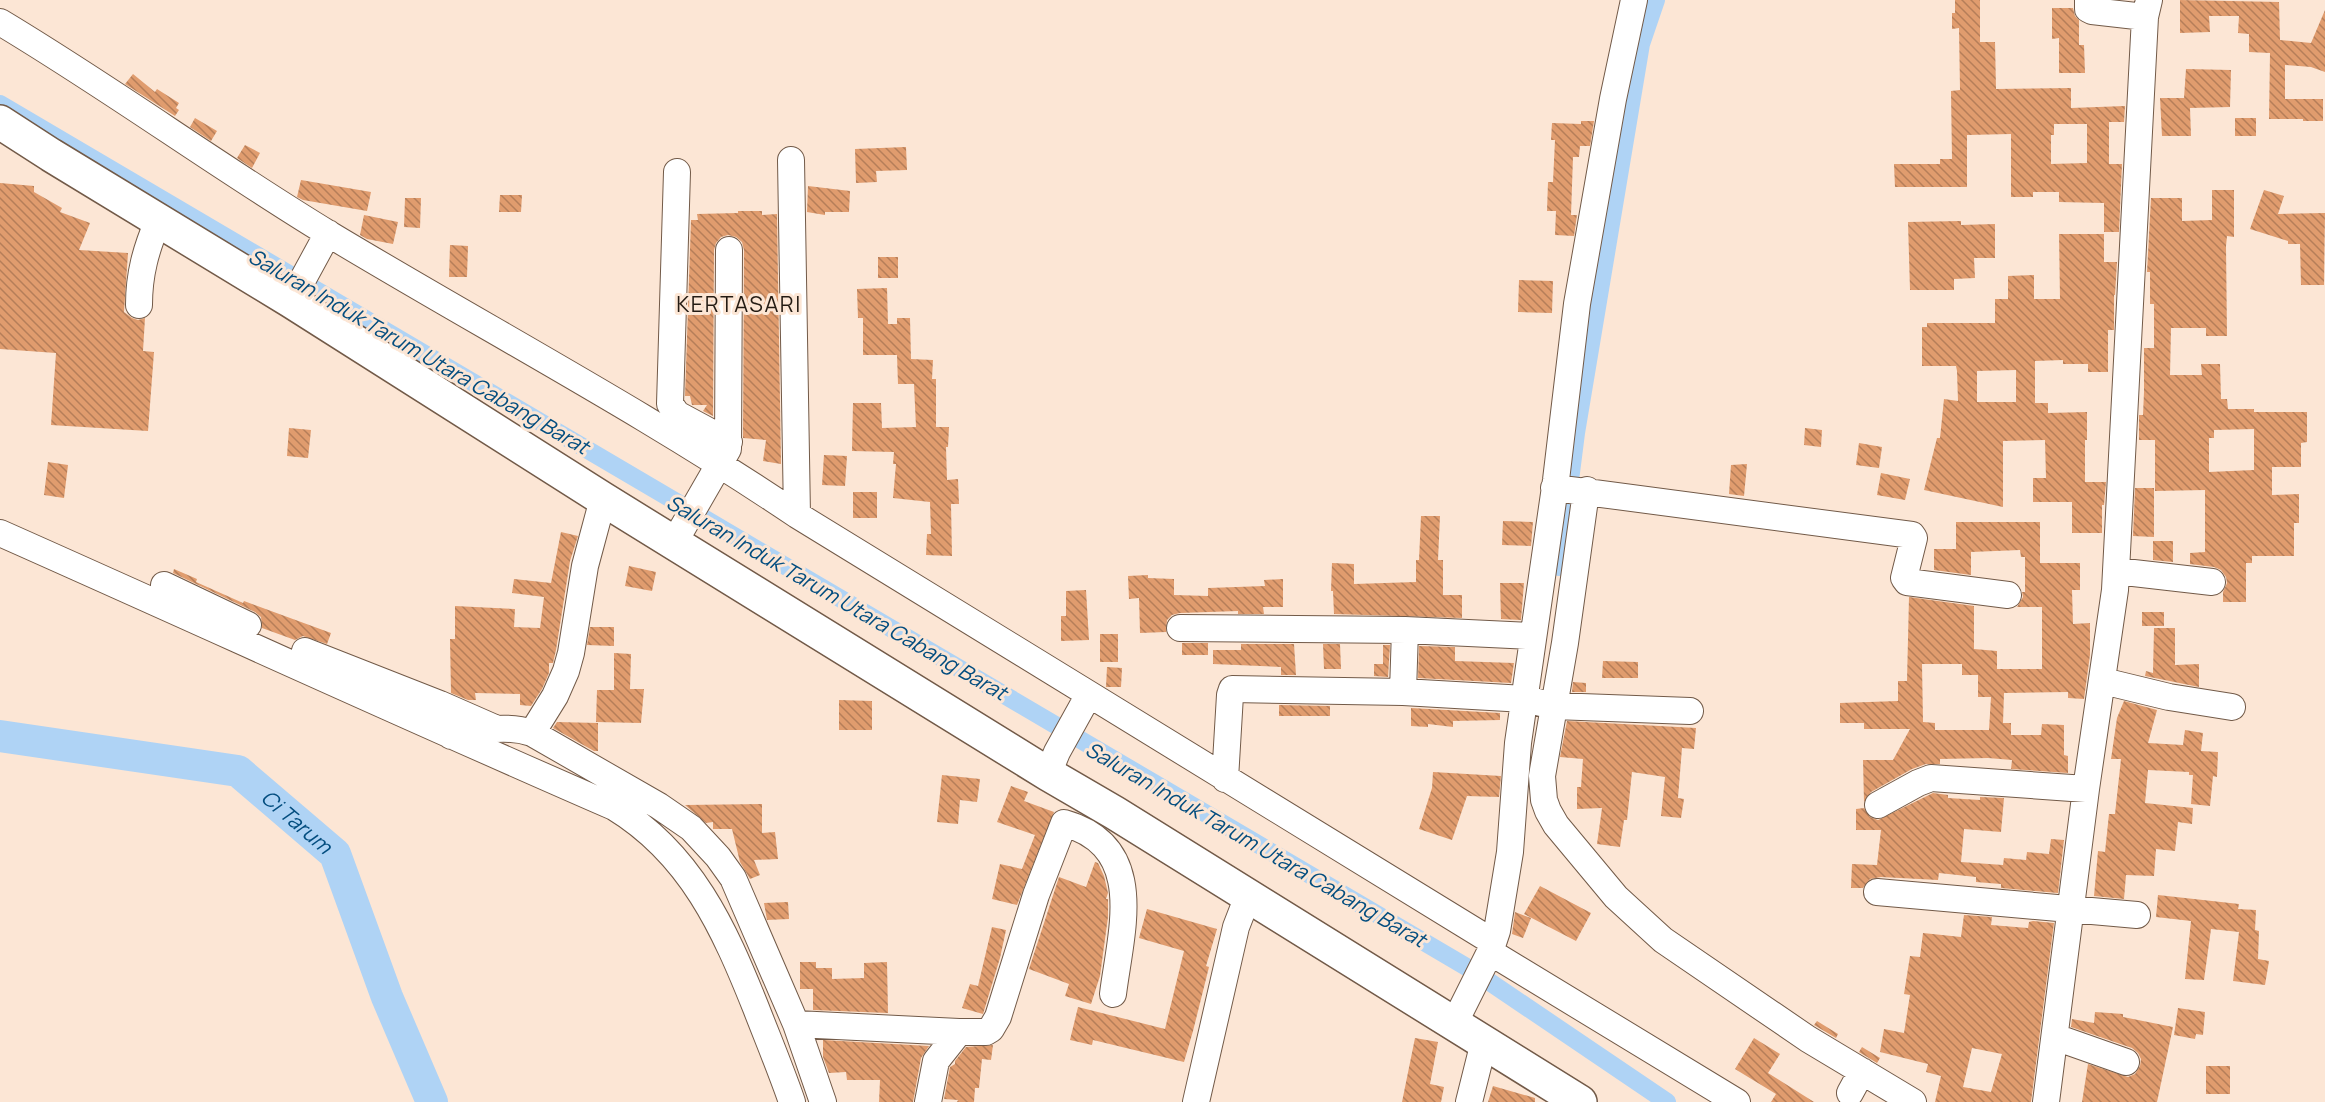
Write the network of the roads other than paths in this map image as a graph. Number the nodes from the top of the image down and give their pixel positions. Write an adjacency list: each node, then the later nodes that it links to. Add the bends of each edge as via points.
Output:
1 (1634, 0): 14 (street, via 1578,304)
2 (2088, 0): 3 (street, via 2088,9 2092,10)
3 (2147, 9): 19 (street)
4 (0, 22): 9 (street)
5 (0, 122): 8 (main road)
6 (791, 160): 16 (street)
7 (677, 172): 13 (street, via 670,404)
8 (158, 221): 11 (main road); 12 (street, via 143,258)
9 (325, 239): 11 (street); 13 (street)
10 (729, 250): 13 (street)
11 (294, 295): 15 (main road)
12 (139, 305)
13 (721, 460): 16 (street); 18 (street)
14 (1574, 490): 22 (street, via 1912,535 1904,578 1907,582); 25 (street); 29 (street)
15 (603, 499): 18 (main road); 33 (street, via 585,566 566,671)
16 (797, 515): 28 (street)
17 (0, 533): 34 (street)
18 (678, 535): 35 (main road)
19 (2116, 571): 20 (street); 26 (street)
20 (2212, 582)
21 (164, 585): 32 (street, via 288,645)
22 (2008, 595)
23 (1180, 628): 24 (street)
24 (1405, 630): 25 (street); 27 (street)
25 (1533, 636): 29 (street)
26 (2103, 681): 30 (street, via 2169,698); 38 (street)
27 (1403, 692): 29 (street); 37 (street, via 1232,689)
28 (1085, 701): 35 (street); 37 (street)
29 (1540, 703): 31 (street); 36 (street)
30 (2232, 707)
31 (1690, 711)
32 (497, 729): 33 (street); 34 (street)
33 (532, 733): 48 (street, via 633,790 706,842 733,878)
34 (451, 736): 53 (street, via 614,807 660,841 708,902 737,960)
35 (1052, 763): 40 (main road)
36 (1528, 776): 45 (street); 60 (street, via 1556,825 1642,923 1772,1015 1856,1081)
37 (1225, 779): 45 (street)
38 (2086, 789): 39 (street, via 1931,778); 43 (street)
39 (1878, 805)
40 (1108, 829): 42 (main road); 46 (street, via 1123,884); 49 (street, via 1063,824 993,1027 986,1032)
41 (1877, 892): 43 (street)
42 (1243, 910): 47 (main road); 56 (street)
43 (2072, 910): 44 (street); 50 (street)
44 (2137, 915)
45 (1492, 947): 47 (street); 59 (street)
46 (1113, 994)
47 (1458, 1016): 51 (main road)
48 (796, 1024): 49 (street); 54 (street)
49 (958, 1032): 55 (street, via 936,1060)
50 (2055, 1037): 52 (street); 61 (street)
51 (1484, 1042): 57 (street); 58 (main road)
52 (2126, 1062)
53 (792, 1102)
54 (823, 1102)
55 (928, 1102)
56 (1196, 1102)
57 (1469, 1102)
58 (1580, 1102)
59 (1737, 1102)
60 (1913, 1102)
61 (2046, 1102)

